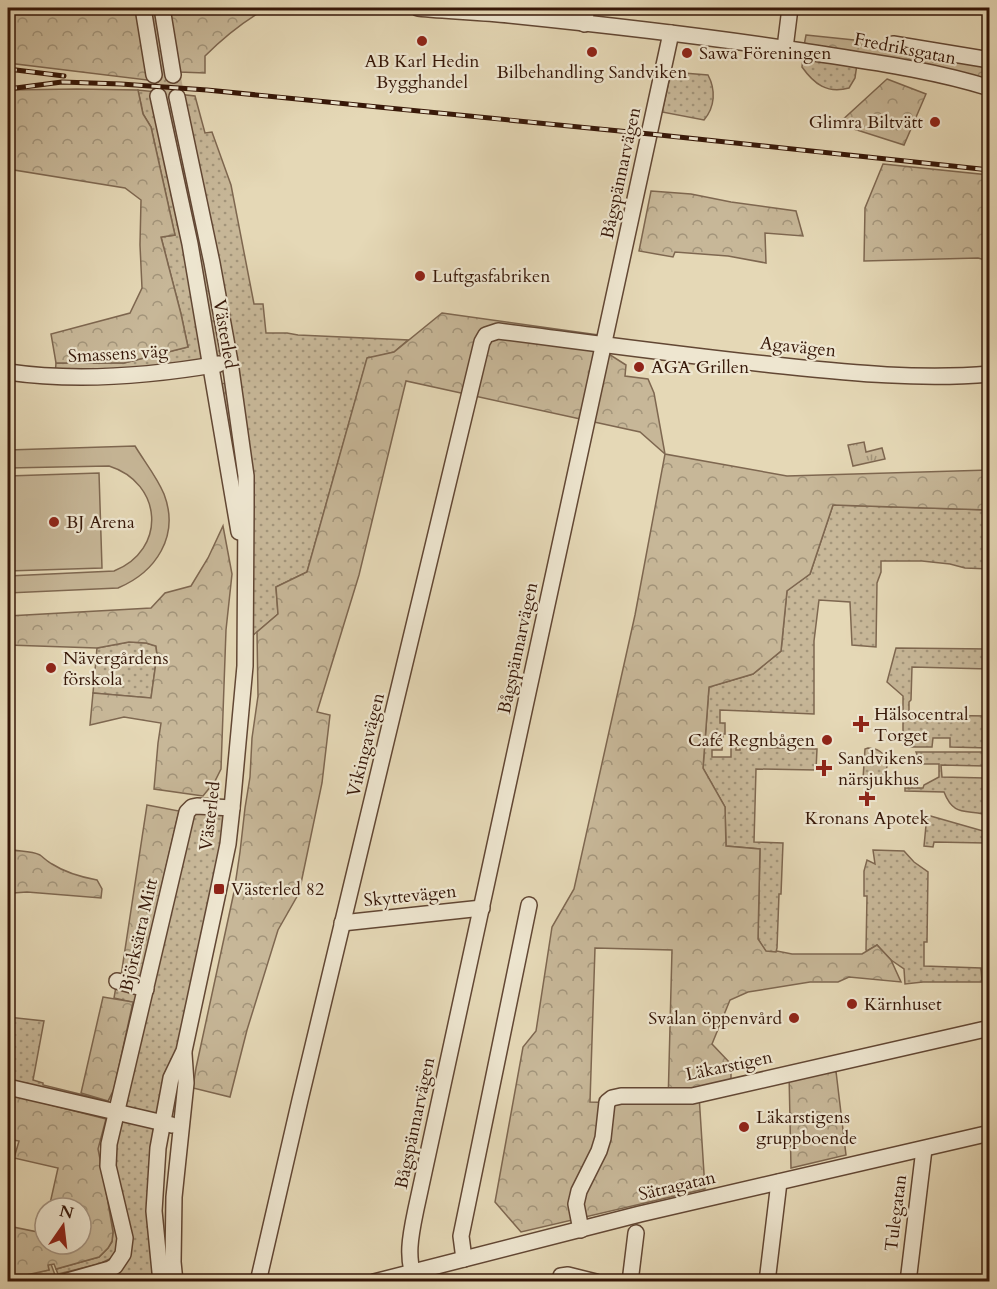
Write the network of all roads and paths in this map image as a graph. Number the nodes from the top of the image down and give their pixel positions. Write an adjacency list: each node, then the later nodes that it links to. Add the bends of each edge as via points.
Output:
1 (143, 8): 11 (street)
2 (162, 8): 12 (street)
3 (428, 8): 6 (street, Fredriksgatan)
4 (587, 8): 6 (street)
5 (790, 8): 9 (street)
6 (584, 24): 7 (street, Fredriksgatan)
7 (671, 33): 9 (street, Fredriksgatan); 16 (street, Bågspännarvägen)
8 (893, 44): 10 (street, Fredriksgatan)
9 (784, 48): 13 (street, Fredriksgatan, via 934,73)
10 (990, 60)
11 (154, 75)
12 (173, 75)
13 (990, 88)
14 (158, 96): 18 (street, Västerled)
15 (177, 98): 17 (street, Västerled)
16 (604, 344): 20 (street, Agavägen, via 853,373); 24 (street, Bågspännarvägen); 25 (street, Vikingavägen, via 498,331 486,335 482,342)
17 (230, 362): 18 (street, Smassens väg); 21 (street, Västerled, via 246,476)
18 (211, 365): 19 (street, Smassens väg, via 98,376); 21 (street, Västerled)
19 (8, 372)
20 (990, 374)
21 (245, 581): 22 (street, Västerled, via 245,666)
22 (232, 808): 27 (street, Björksätra Mitt, via 197,806 187,812); 29 (street, Västerled, via 228,844)
23 (529, 905): 39 (street, via 461,1236)
24 (482, 908): 25 (street, Skyttevägen); 40 (street, Bågspännarvägen, via 414,1218 410,1252)
25 (342, 923): 44 (street, Vikingavägen)
26 (117, 981): 27 (street)
27 (146, 989): 31 (street, Björksätra Mitt)
28 (990, 1028): 37 (street, Läkarstigen, via 692,1096 612,1098 607,1102 599,1151 576,1203)
29 (184, 1051): 32 (street, Västerled, via 171,1078); 33 (street, Västerled, via 186,1083)
30 (8, 1087): 31 (street)
31 (117, 1112): 32 (street); 41 (street, Björksätra Mitt, via 107,1157 125,1238 123,1254 110,1269)
32 (163, 1123): 33 (street); 42 (street, Västerled, via 154,1211)
33 (181, 1127): 43 (street, Västerled, via 172,1227)
34 (990, 1133): 35 (street, Sätragatan)
35 (924, 1149): 36 (street, Sätragatan); 50 (street, Tulegatan)
36 (779, 1182): 37 (street, Sätragatan); 49 (street)
37 (581, 1230): 39 (street, Sätragatan)
38 (636, 1233): 48 (street)
39 (464, 1259): 40 (street, Sätragatan)
40 (414, 1277): 45 (street, Sätragatan)
41 (64, 1281)
42 (161, 1281)
43 (175, 1281)
44 (258, 1281)
45 (374, 1281)
46 (559, 1281): 47 (street, via 561,1276 568,1275)
47 (596, 1281)
48 (630, 1281)
49 (767, 1281)
50 (908, 1281)

